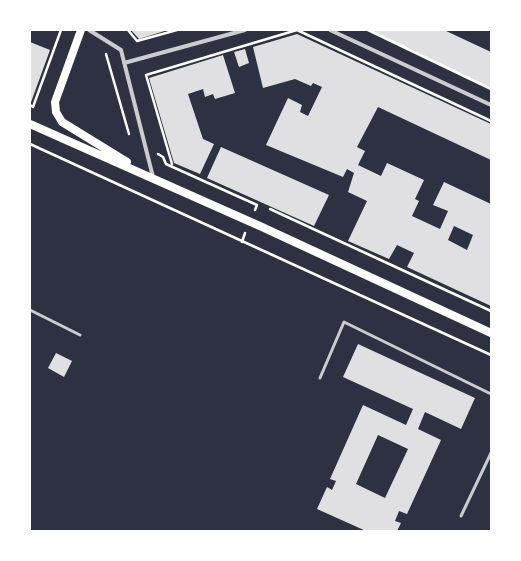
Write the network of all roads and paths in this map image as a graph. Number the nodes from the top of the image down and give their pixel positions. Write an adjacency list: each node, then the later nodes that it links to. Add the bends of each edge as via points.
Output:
1 (61, 30): 12 (path, via 33,107)
2 (81, 30): 19 (main road, via 55,102 58,116 64,123)
3 (89, 30): 9 (street)
4 (128, 30): 5 (path, via 137,41)
5 (177, 30)
6 (245, 30): 10 (street)
7 (330, 30): 13 (street)
8 (368, 30): 11 (path)
9 (105, 39): 10 (street, via 121,50); 17 (path, via 103,44 130,139)
10 (124, 63): 17 (street)
11 (491, 89)
12 (30, 105)
13 (491, 105)
14 (491, 121): 18 (path, via 297,30 146,75)
15 (30, 124): 19 (main road)
16 (30, 144): 22 (path)
17 (145, 147): 19 (street); 21 (path, via 163,157 166,164 257,205)
18 (172, 164)
19 (150, 177): 21 (main road)
20 (270, 209): 24 (path)
21 (250, 222): 22 (path); 25 (main road)
22 (242, 242): 27 (path)
23 (30, 310): 26 (lane)
24 (491, 311)
25 (491, 333)
26 (80, 335)
27 (491, 354)
28 (320, 378): 29 (lane, via 344,322)
29 (491, 394)
30 (491, 453): 31 (lane)
31 (461, 516)

